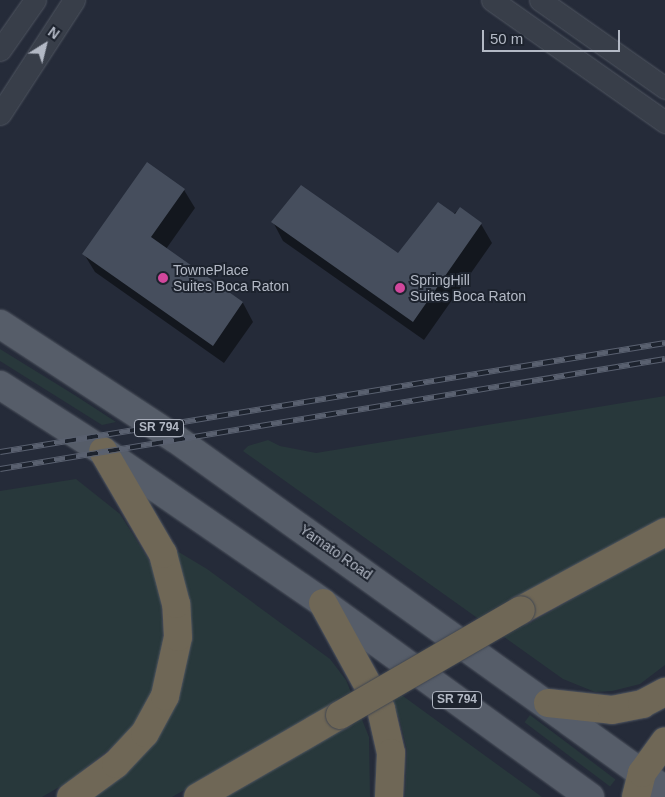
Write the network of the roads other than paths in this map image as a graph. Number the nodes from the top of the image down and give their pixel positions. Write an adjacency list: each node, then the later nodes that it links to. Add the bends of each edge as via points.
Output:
1 (35, 0): 5 (street)
2 (74, 0): 7 (street)
3 (492, 0): 8 (street)
4 (540, 0): 6 (street)
5 (0, 50)
6 (665, 88)
7 (0, 114)
8 (665, 122)
9 (0, 324): 15 (main road, Yamato Road / SR 794, via 176,439)
10 (0, 386): 11 (main road, SR 794)
11 (103, 451): 13 (main road, SR 794); 19 (highway, via 163,554 176,604 178,637 165,696 145,733 116,764)
12 (665, 532): 20 (highway, bridge, via 521,610)
13 (323, 604): 21 (highway, via 381,709 391,753); 22 (main road, SR 794)
14 (665, 692): 15 (highway, via 650,701 617,709 599,710)
15 (548, 703): 17 (main road, Yamato Road / SR 794)
16 (665, 741): 17 (highway)
17 (639, 785): 18 (main road, Yamato Road / SR 794)
18 (665, 790)
19 (71, 797)
20 (198, 797)
21 (389, 797)
22 (590, 797)

